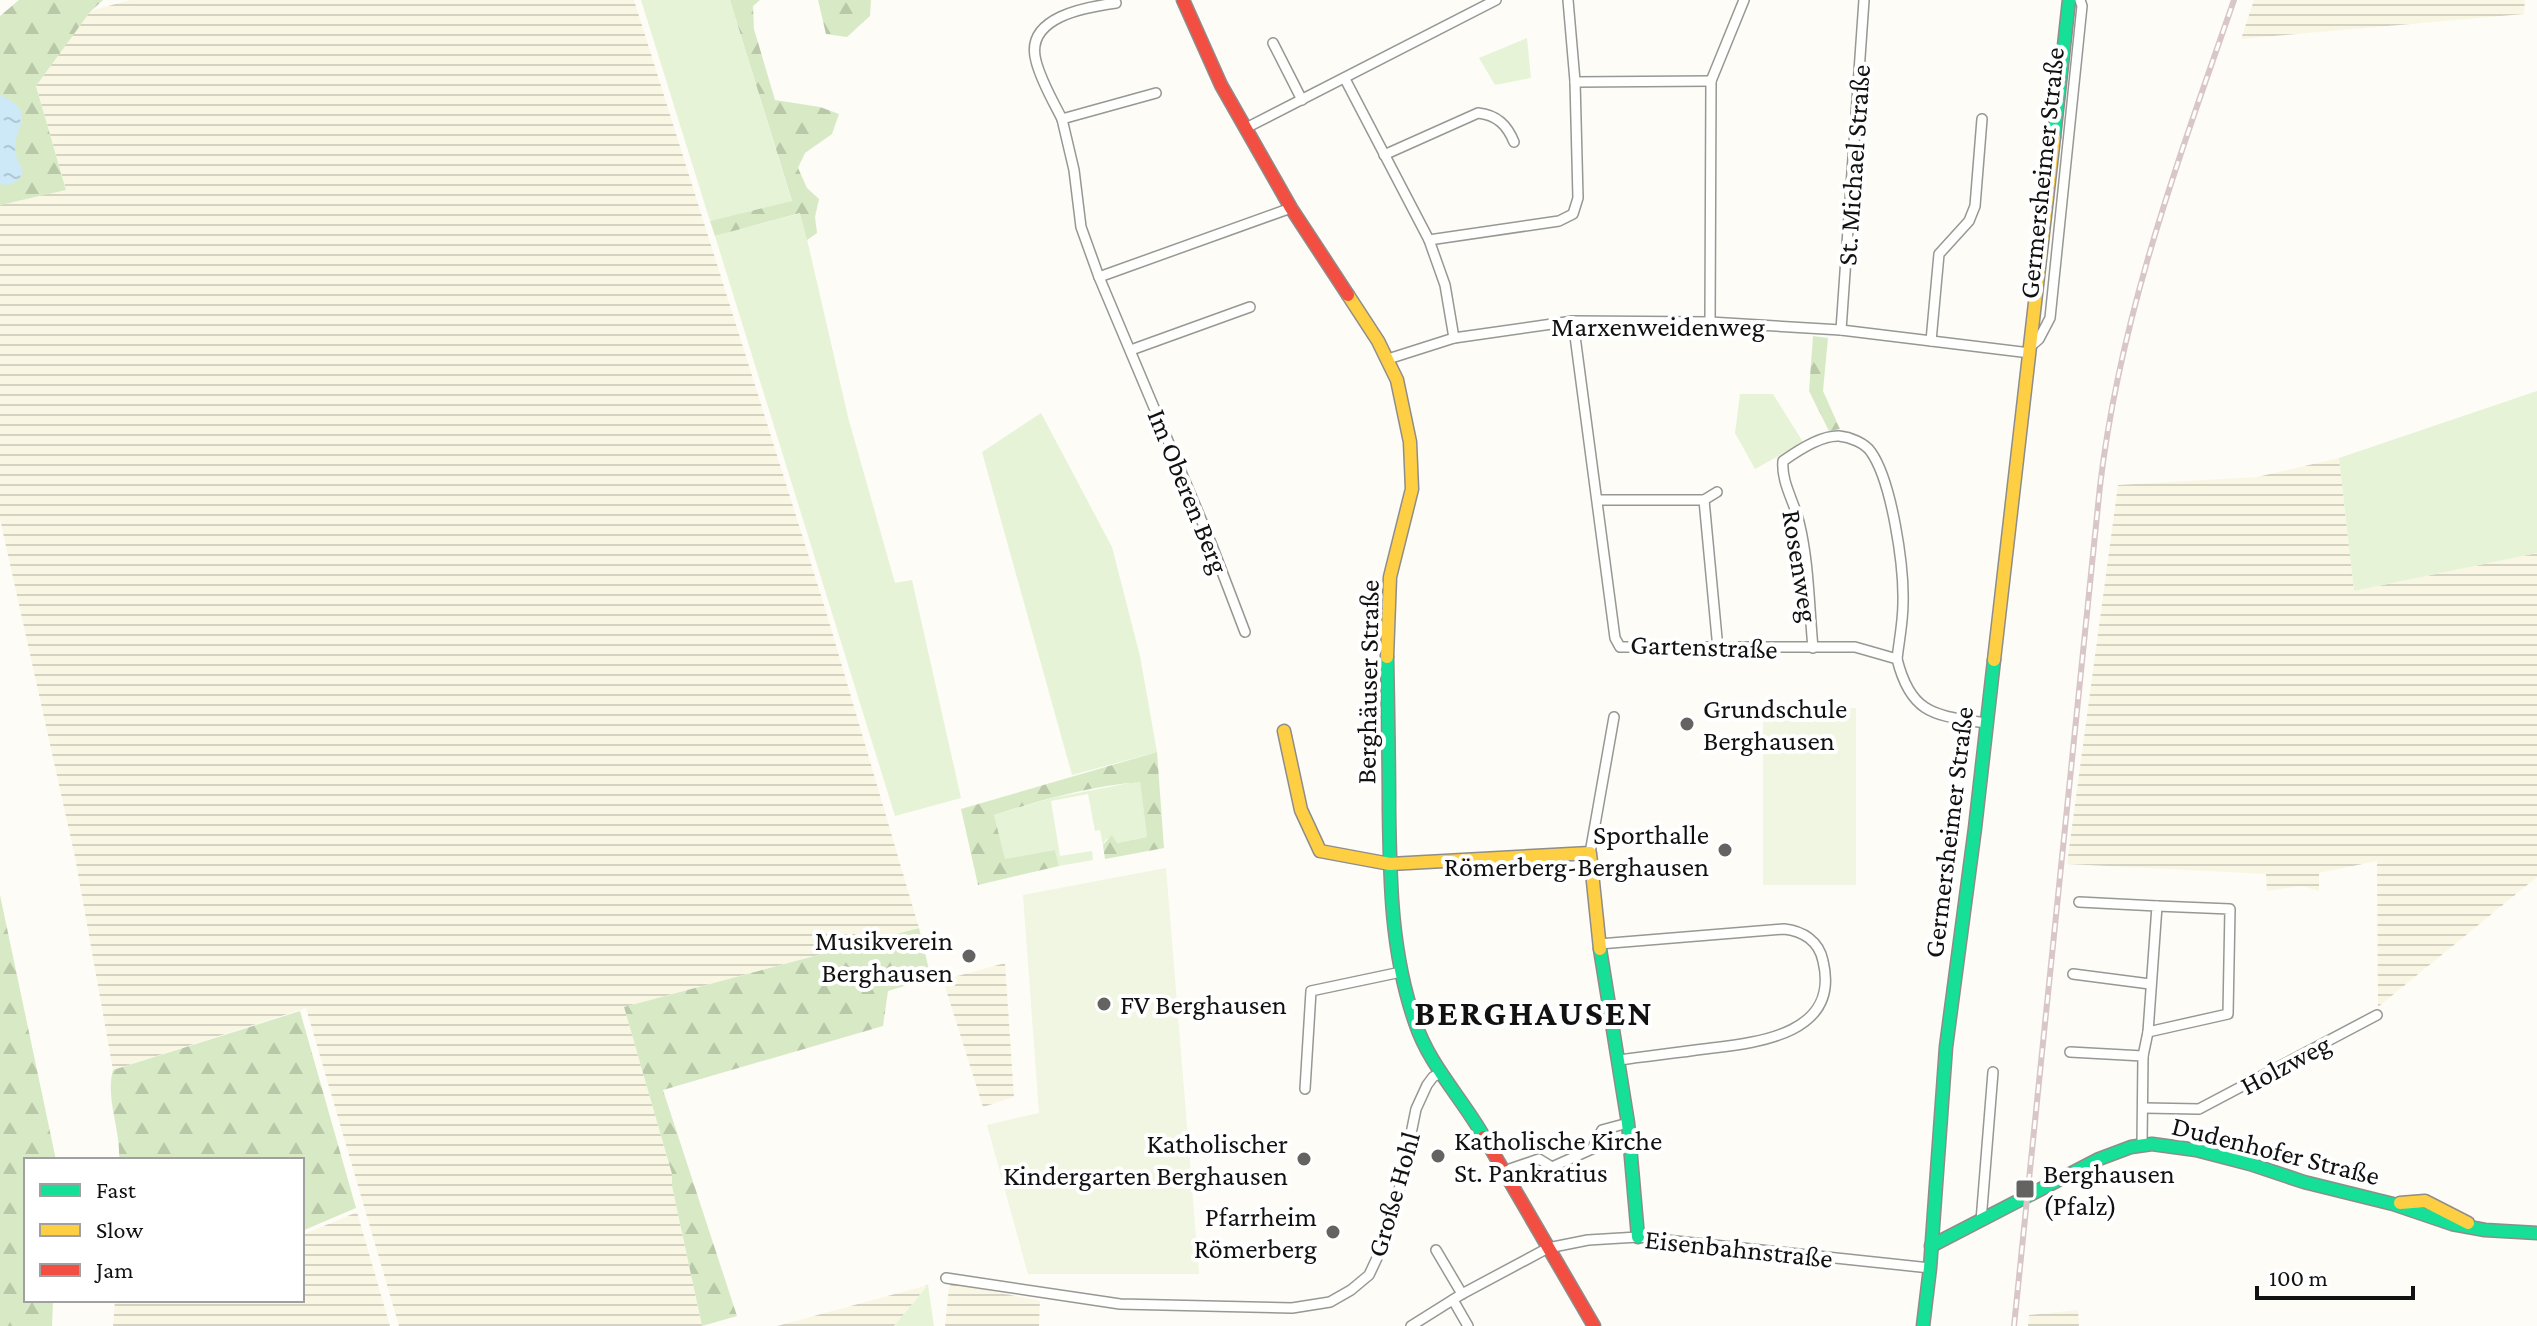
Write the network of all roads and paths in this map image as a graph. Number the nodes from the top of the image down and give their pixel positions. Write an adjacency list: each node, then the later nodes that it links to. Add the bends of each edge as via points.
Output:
1 (1183, 0): 17 (street, Berghäuser Straße)
2 (1496, 0): 10 (street)
3 (1568, 0): 12 (street)
4 (1744, 0): 11 (street)
5 (1864, 0): 26 (street, St. Michael Straße)
6 (2069, 0): 29 (street, Germersheimer Straße)
7 (2080, 0): 29 (street, Germersheimer Straße, via 2050,318)
8 (1116, 3): 15 (street, Im Oberen Berg, via 1072,12 1040,32 1036,62)
9 (1273, 43): 14 (street)
10 (1345, 79): 14 (street); 19 (street)
11 (1711, 81): 12 (street); 25 (street)
12 (1575, 82): 21 (street, via 1578,198 1573,214 1559,221)
13 (1156, 93): 15 (street)
14 (1302, 100): 17 (street)
15 (1062, 119): 22 (street, Im Oberen Berg, via 1081,227)
16 (1982, 119): 28 (street, via 1975,206 1969,221 1939,254)
17 (1246, 128): 20 (street, Berghäuser Straße)
18 (1514, 142): 19 (street, via 1509,128 1491,114 1478,113)
19 (1384, 155): 21 (street)
20 (1291, 208): 22 (street); 31 (street, Berghäuser Straße)
21 (1429, 240): 27 (street, via 1445,285)
22 (1099, 277): 30 (street, Im Oberen Berg)
23 (1250, 307): 30 (street)
24 (1573, 321): 25 (street, Marxenweidenweg); 27 (street, Marxenweidenweg); 33 (street, Gartenstraße)
25 (1710, 322): 26 (street, Marxenweidenweg)
26 (1841, 330): 28 (street, Marxenweidenweg)
27 (1454, 338): 31 (street, Marxenweidenweg)
28 (1931, 341): 29 (street, Marxenweidenweg)
29 (2031, 349): 40 (street, Germersheimer Straße)
30 (1131, 350): 35 (street, Im Oberen Berg)
31 (1388, 359): 43 (street, Berghäuser Straße, via 1410,442 1412,489 1390,577)
32 (1717, 492): 34 (street)
33 (1598, 500): 34 (street); 37 (street, Gartenstraße, via 1620,647)
34 (1704, 500): 37 (street)
35 (1245, 632)
36 (1813, 648): 37 (street, Gartenstraße); 38 (street, Gartenstraße, via 1855,647); 38 (street, Rosenweg, via 1799,520 1783,461 1840,436 1871,452 1889,497 1901,557)
37 (1718, 649)
38 (1897, 659): 40 (street, via 1915,701 1938,715)
39 (1614, 717): 42 (street)
40 (1985, 723): 65 (street, Germersheimer Straße, via 1946,1047)
41 (1284, 731): 43 (street, via 1288,765 1320,851)
42 (1590, 853): 43 (street); 46 (street)
43 (1390, 864): 47 (street, Berghäuser Straße)
44 (2079, 902): 45 (street)
45 (2157, 906): 49 (street); 51 (street, via 2230,909 2228,1014)
46 (1599, 944): 54 (street); 54 (street, via 1784,929 1809,937 1822,954 1825,969 1821,998 1793,1030 1760,1042)
47 (1401, 972): 55 (street, Berghäuser Straße, via 1415,1023); 57 (street, via 1311,991)
48 (2073, 974): 49 (street)
49 (2150, 984): 51 (street)
50 (2377, 1015): 58 (street, Holzweg, via 2199,1109)
51 (2148, 1032): 53 (street)
52 (2070, 1052): 53 (street)
53 (2143, 1056): 58 (street)
54 (1619, 1060): 59 (street)
55 (1442, 1072): 61 (street, Berghäuser Straße); 69 (street, Große Hohl, via 1427,1085 1416,1109 1401,1183 1369,1275 1330,1302 1292,1308 1120,1304)
56 (1993, 1072): 62 (street)
57 (1305, 1089)
58 (2144, 1108): 60 (street)
59 (1628, 1123): 61 (street, via 1602,1130 1592,1149 1552,1167 1539,1159); 64 (street)
60 (2142, 1144): 62 (street, Dudenhofer Straße, via 2099,1159); 63 (street, Dudenhofer Straße, via 2196,1150 2452,1224)
61 (1504, 1171): 66 (street, Berghäuser Straße)
62 (1981, 1221): 65 (street, Dudenhofer Straße)
63 (2537, 1233)
64 (1638, 1237): 66 (street, Eisenbahnstraße); 68 (street, Eisenbahnstraße)
65 (1931, 1246): 68 (street, Germersheimer Straße)
66 (1548, 1248): 70 (street, Eisenbahnstraße); 73 (street, Berghäuser Straße)
67 (1436, 1250): 70 (street)
68 (1930, 1268): 74 (street, Germersheimer Straße)
69 (946, 1278)
70 (1458, 1297): 71 (street, Eisenbahnstraße); 72 (street)
71 (1411, 1326)
72 (1468, 1326)
73 (1594, 1326)
74 (1923, 1326)

